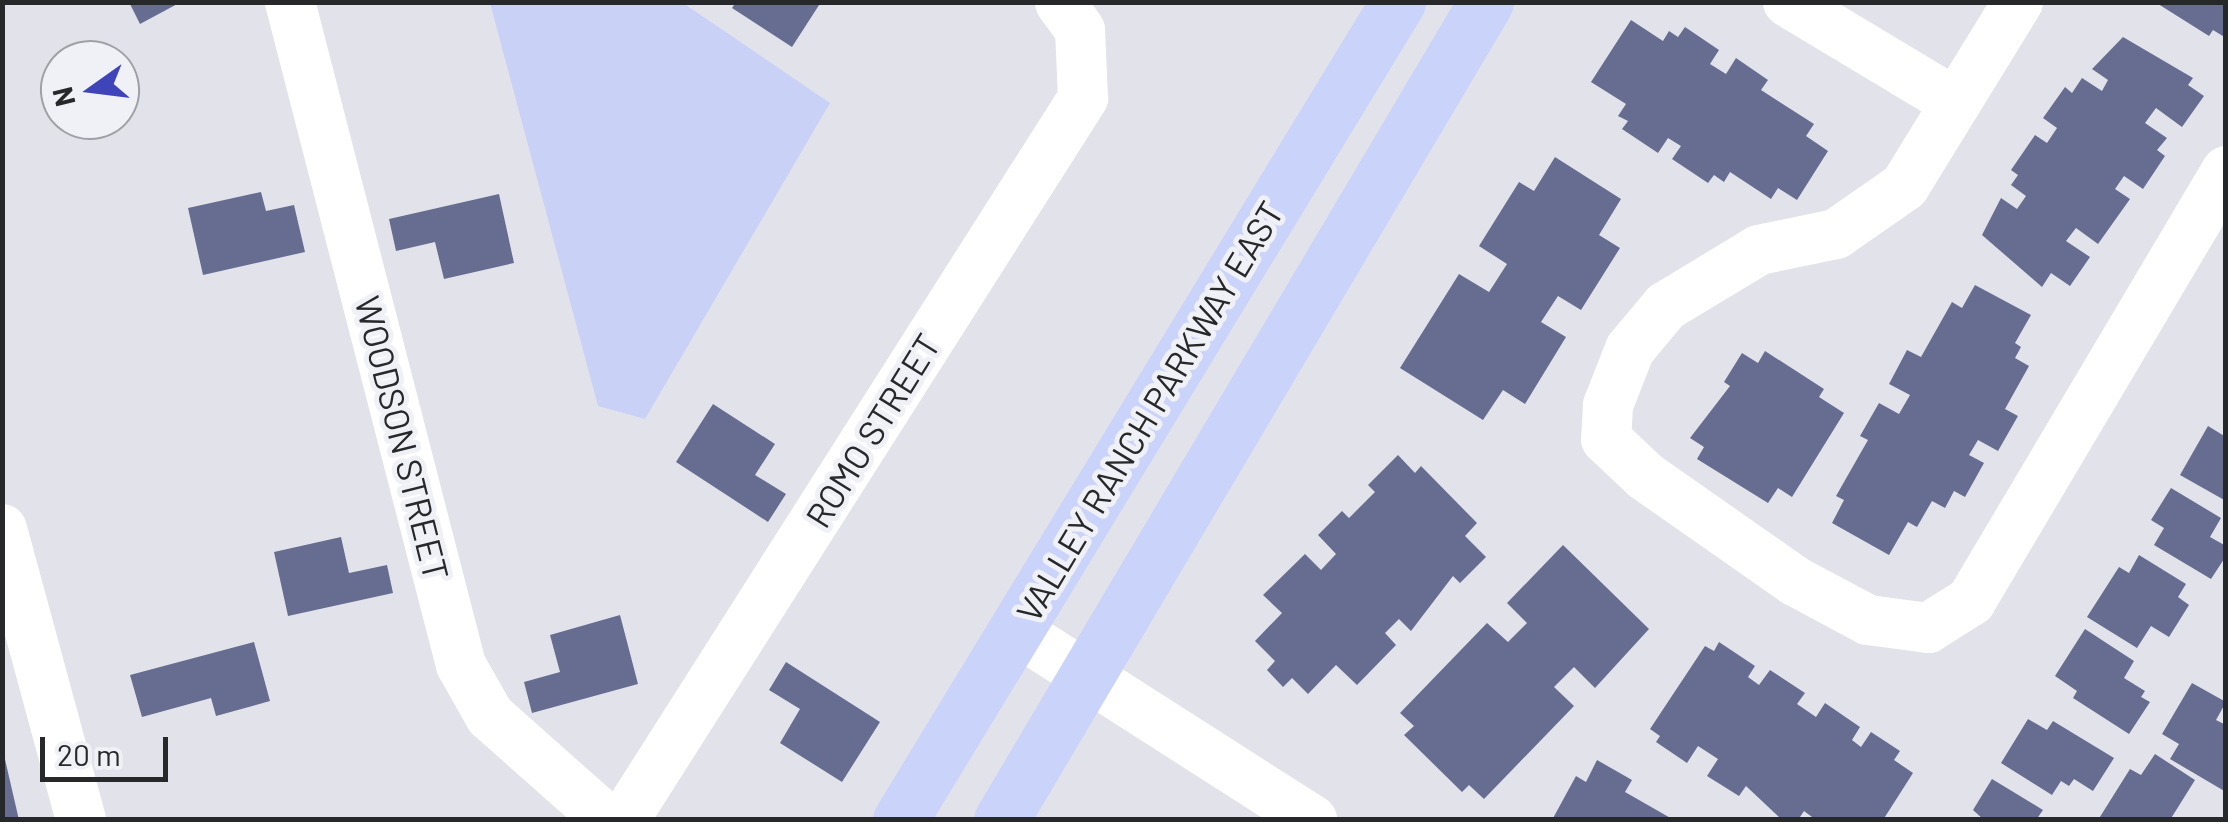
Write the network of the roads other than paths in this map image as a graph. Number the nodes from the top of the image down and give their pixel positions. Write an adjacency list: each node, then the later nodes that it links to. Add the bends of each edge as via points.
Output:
1 (290, 2): 14 (street, WOODSON STREET, via 462,665 490,716)
2 (1398, 2): 10 (main road, VALLEY RANCH PARKWAY EAST)
3 (1486, 2): 11 (main road)
4 (1788, 2): 7 (street)
5 (2018, 2): 7 (street)
6 (1070, 16): 15 (street, ROMO STREET, via 1083,98)
7 (1956, 103): 8 (street, via 1905,186 1836,234 1759,250 1666,306 1630,349 1608,405 1606,439 1645,476 1750,552 1868,620 1928,628 1972,601)
8 (2226, 171)
9 (2, 529): 12 (street)
10 (1016, 630): 11 (street); 16 (main road, VALLEY RANCH PARKWAY EAST)
11 (1087, 677): 17 (main road); 18 (street)
12 (22, 682): 13 (street)
13 (81, 820)
14 (608, 820)
15 (624, 820)
16 (900, 820)
17 (1001, 820)
18 (1312, 820)

